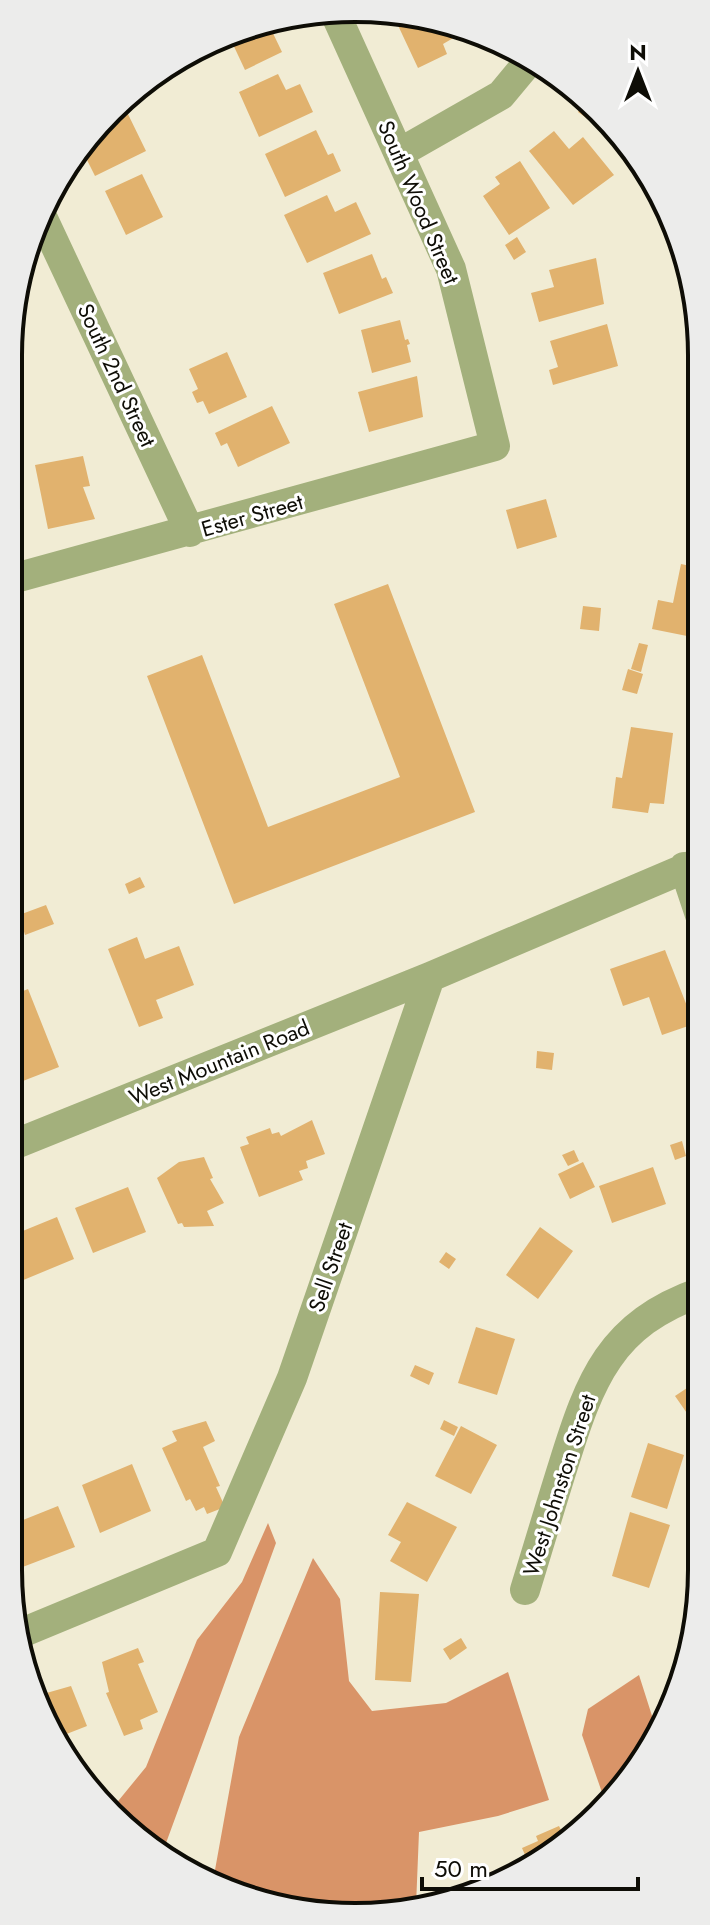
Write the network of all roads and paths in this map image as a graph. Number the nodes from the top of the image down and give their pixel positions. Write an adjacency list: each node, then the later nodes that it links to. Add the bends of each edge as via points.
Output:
1 (340, 23): 3 (street, South Wood Street)
2 (524, 68): 3 (street, via 501,95)
3 (401, 152): 5 (street, South Wood Street, via 451,269)
4 (47, 228): 6 (street, South 2nd Street)
5 (495, 446): 6 (street, Ester Street)
6 (190, 532): 7 (street, Ester Street)
7 (22, 576)
8 (688, 866): 9 (street, West Mountain Road)
9 (430, 977): 10 (street, West Mountain Road); 13 (street, Sell Street, via 292,1378 217,1552)
10 (22, 1141)
11 (688, 1296): 12 (street, West Johnston Street, via 643,1319 599,1367 584,1398)
12 (525, 1590)
13 (27, 1631)

